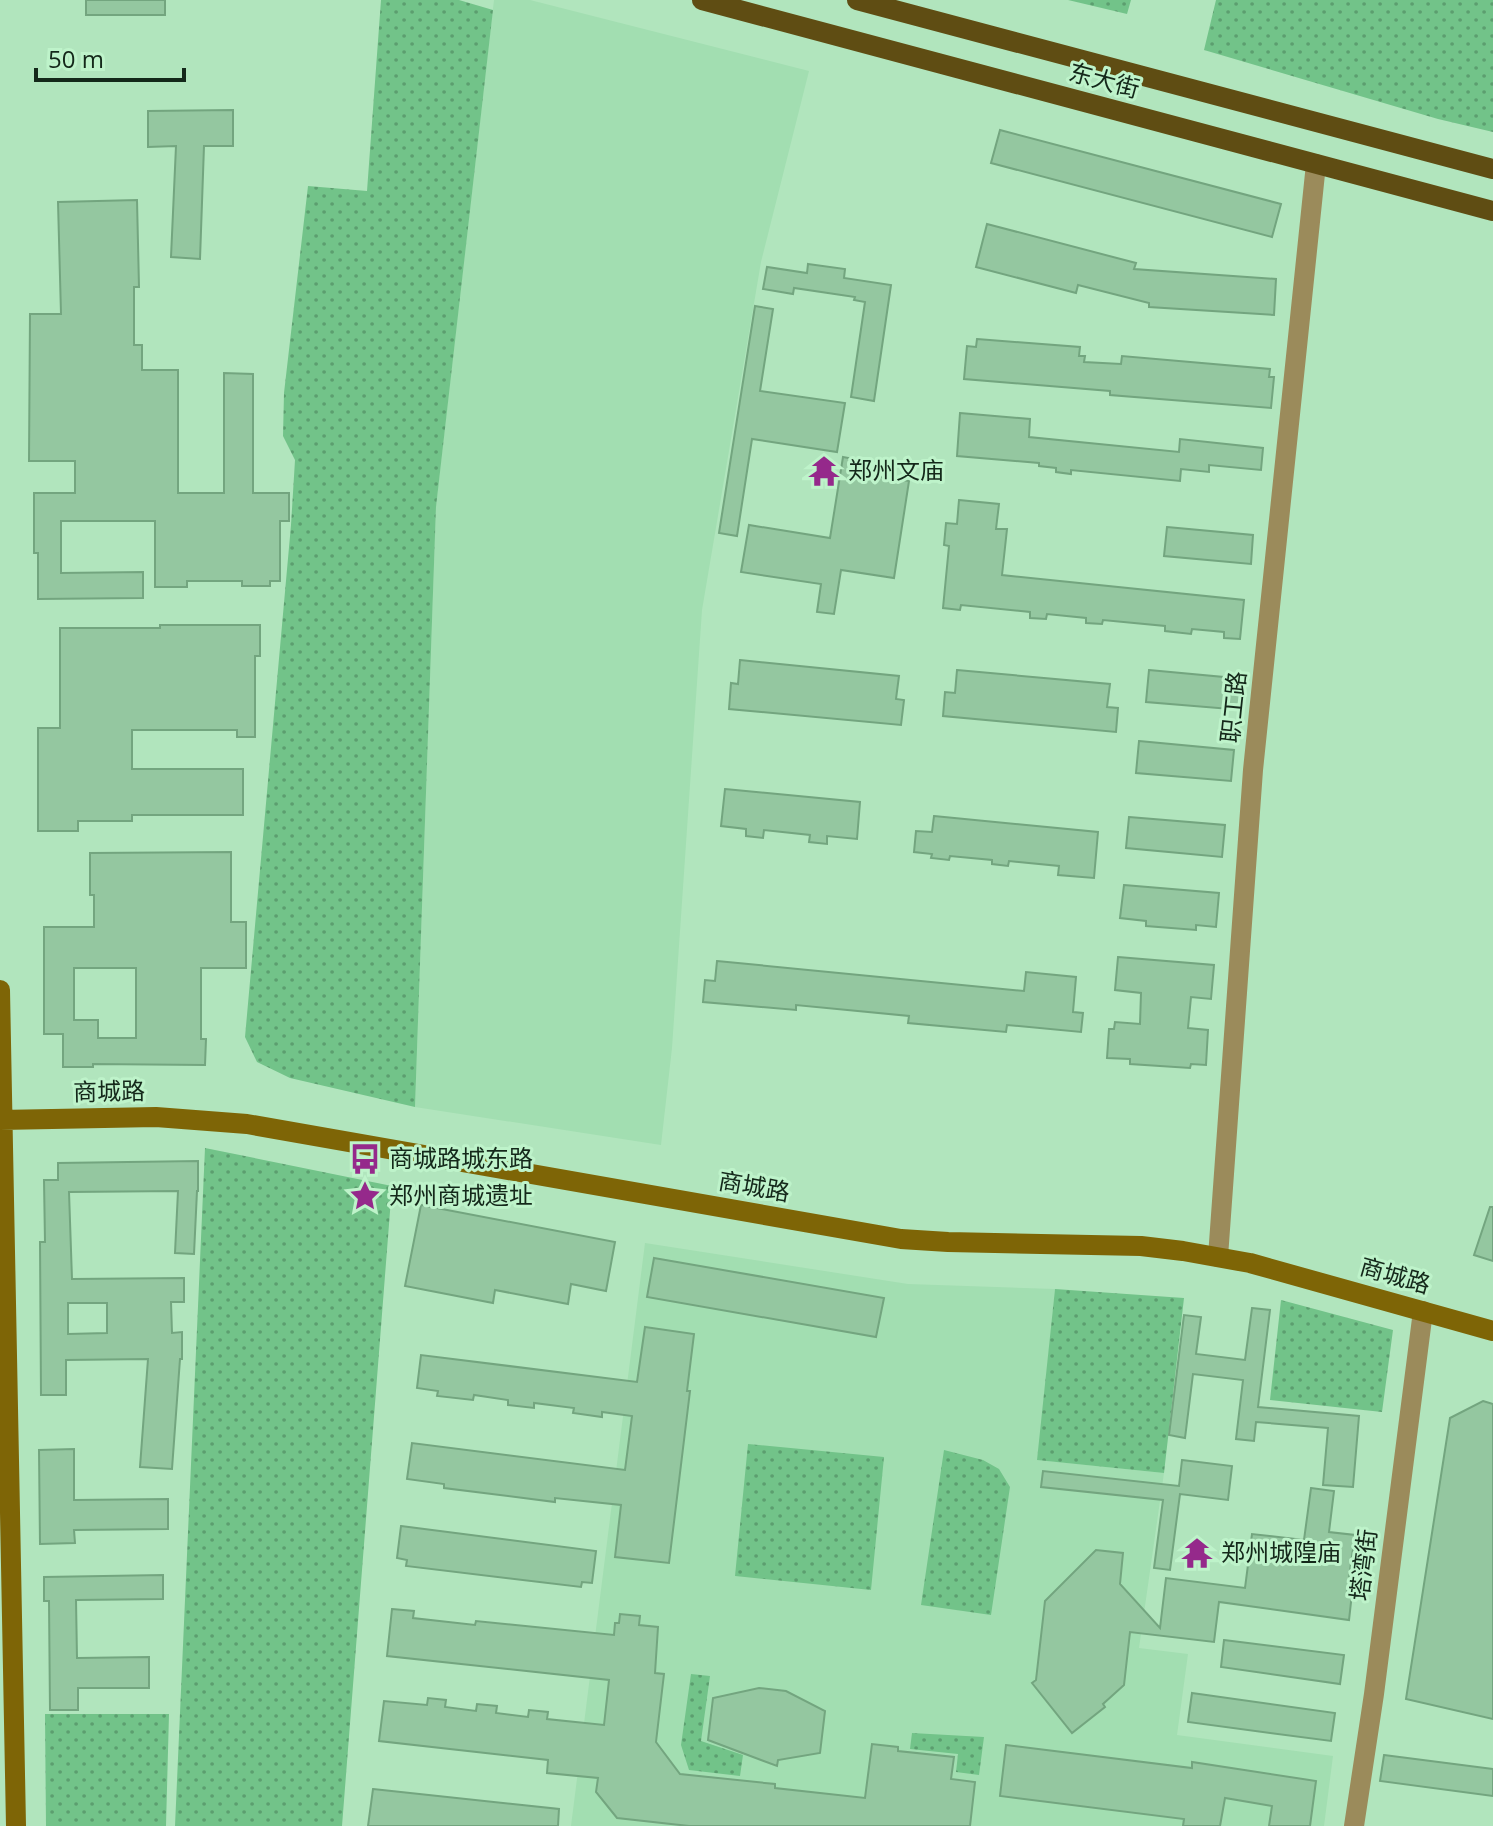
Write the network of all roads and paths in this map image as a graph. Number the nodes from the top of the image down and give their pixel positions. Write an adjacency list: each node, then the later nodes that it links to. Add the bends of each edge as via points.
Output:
1 (702, 0): 3 (main road, 东大街)
2 (857, 0): 4 (main road, 东大街)
3 (1316, 164): 5 (main road, 东大街); 8 (street, 职工路, via 1253,770)
4 (1493, 169)
5 (1493, 211)
6 (0, 990): 7 (street)
7 (1, 1120): 8 (street, 商城路, via 156,1117 247,1124 901,1239 1141,1246); 11 (street)
8 (1218, 1257): 9 (street, 商城路)
9 (1423, 1311): 10 (street, 商城路); 12 (street, 塔湾街)
10 (1493, 1331)
11 (16, 1826)
12 (1354, 1826)

